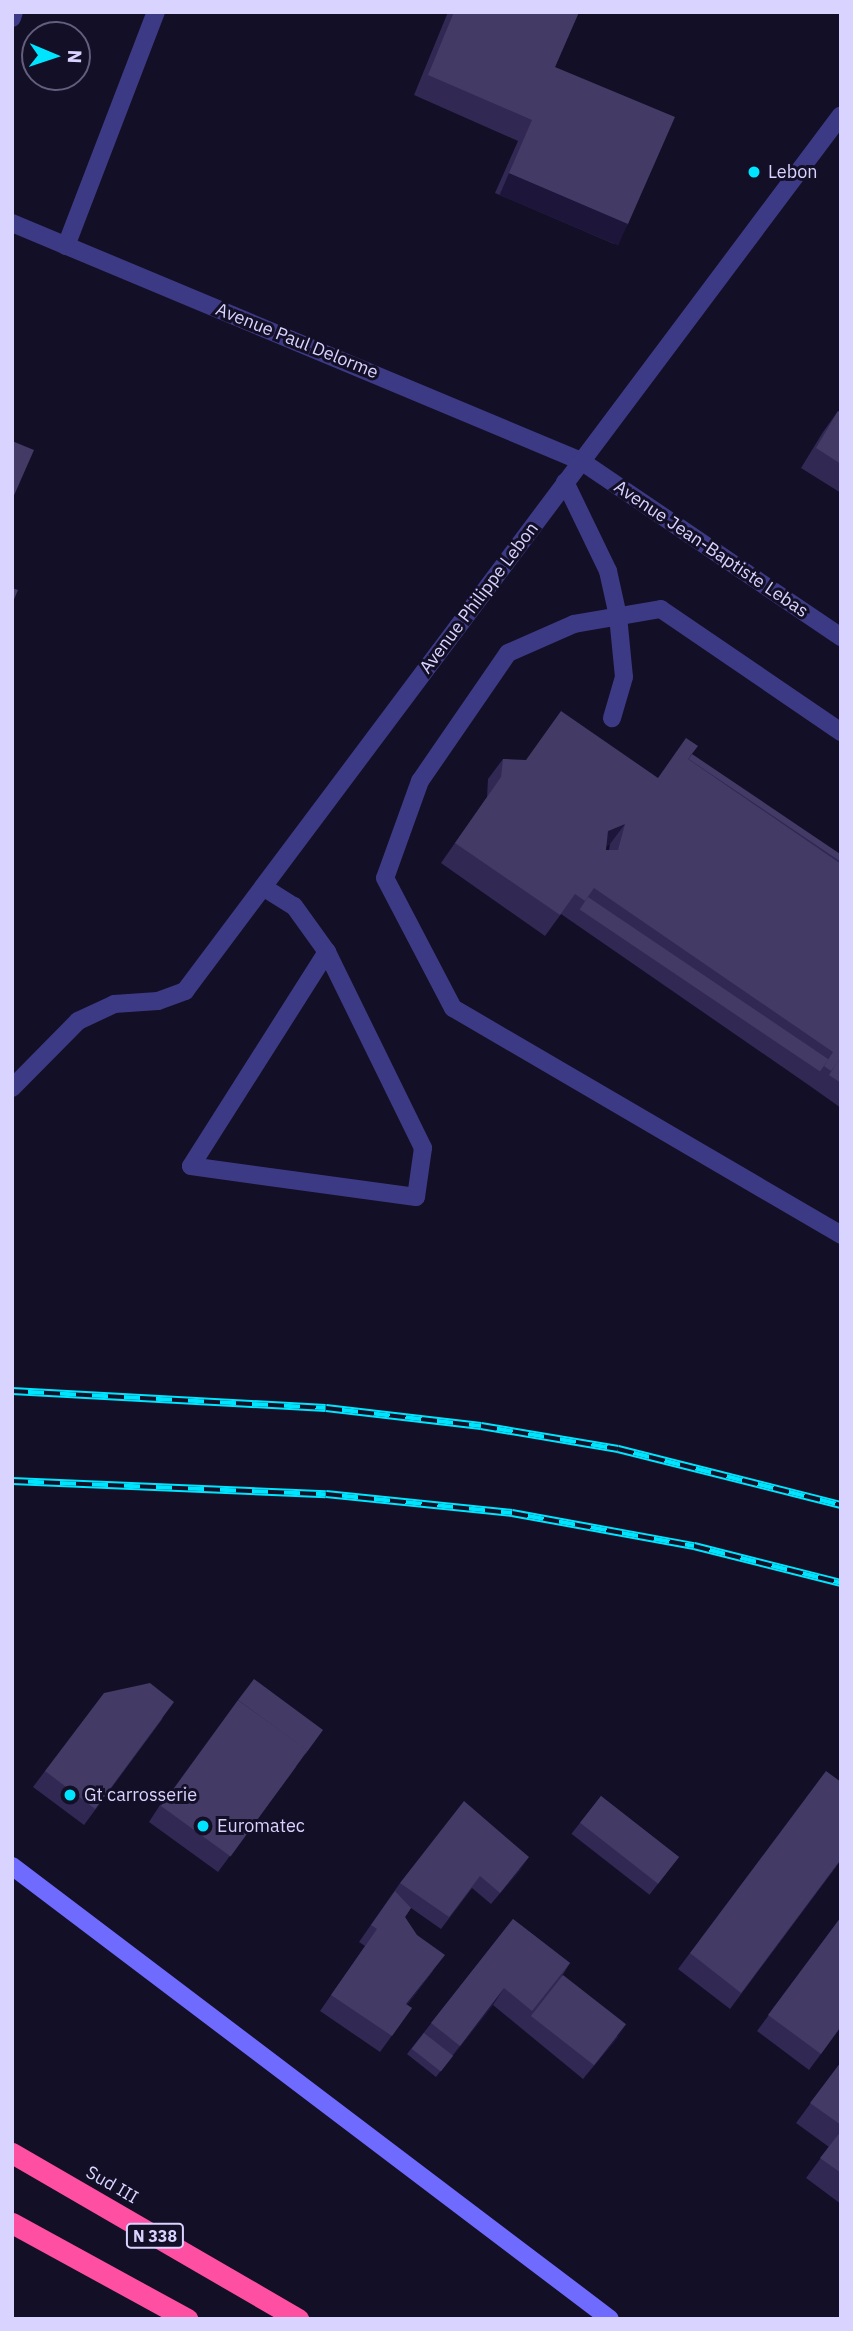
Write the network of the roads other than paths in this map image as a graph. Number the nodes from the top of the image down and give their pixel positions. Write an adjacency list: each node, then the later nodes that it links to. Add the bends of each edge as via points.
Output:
1 (15, 12): 3 (street)
2 (156, 12): 6 (street)
3 (12, 18)
4 (841, 115): 7 (street, Avenue Philippe Lebon)
5 (12, 223): 6 (street, Avenue Paul Delorme)
6 (66, 246): 7 (street, Avenue Paul Delorme)
7 (581, 461): 8 (street, Avenue Philippe Lebon); 10 (street, Avenue Jean-Baptiste Lebas)
8 (565, 482): 9 (street, via 608,571); 13 (street, Avenue Philippe Lebon)
9 (618, 616): 11 (street, via 624,677); 12 (street, via 661,609); 16 (street, via 574,624 508,653 420,781 385,878 453,1008)
10 (841, 637)
11 (612, 718)
12 (841, 732)
13 (263, 887): 14 (street, via 294,906); 15 (street, Avenue Philippe Lebon, via 185,991 158,1001 114,1004 78,1021)
14 (327, 952): 14 (street, via 191,1166 416,1197 423,1148)
15 (12, 1088)
16 (841, 1234)
17 (12, 1866): 22 (street)
18 (12, 2153): 21 (highway, Sud III / N 338)
19 (12, 2223): 20 (highway)
20 (187, 2319)
21 (298, 2319)
22 (610, 2319)

